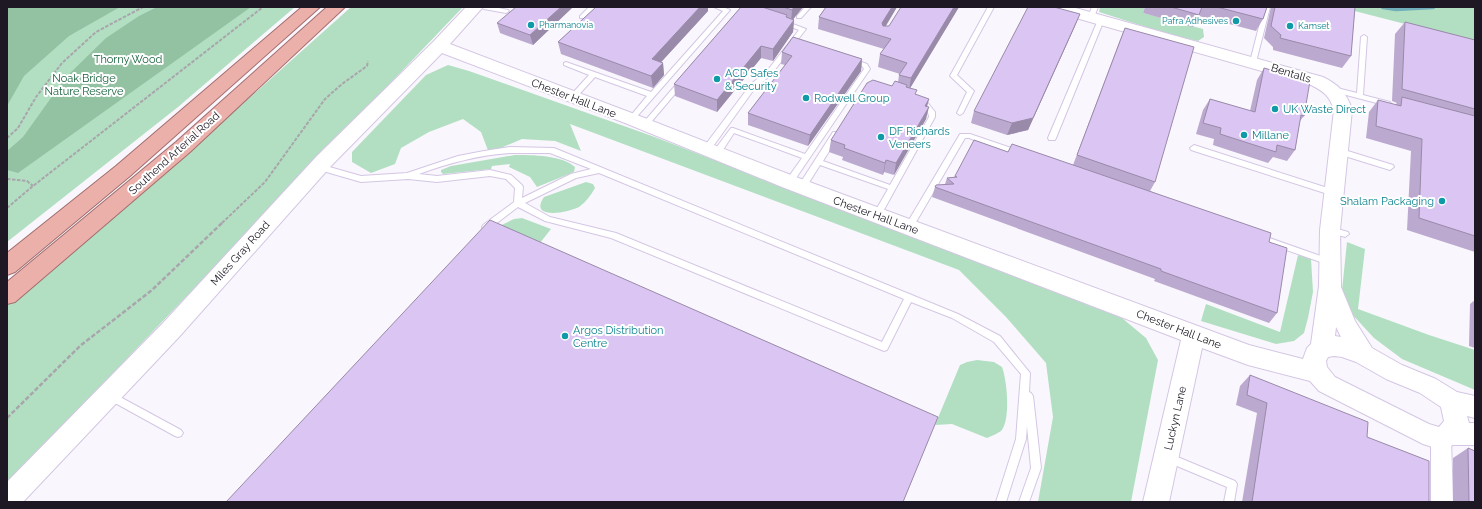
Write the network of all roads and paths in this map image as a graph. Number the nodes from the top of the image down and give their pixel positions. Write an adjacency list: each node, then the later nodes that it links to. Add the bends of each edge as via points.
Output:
1 (143, 7): 35 (path, via 96,32 62,63 36,96 18,128)
2 (263, 7): 49 (path)
3 (312, 7): 59 (highway, Southend Arterial Road, via 123,171)
4 (337, 7): 61 (highway, Southend Arterial Road, via 177,152)
5 (475, 7): 19 (street, Miles Gray Road)
6 (484, 7): 13 (lane)
7 (591, 7): 15 (lane)
8 (717, 7): 28 (lane, via 727,10)
9 (808, 7): 16 (lane)
10 (992, 7): 32 (lane, via 953,76 971,91)
11 (1266, 7): 22 (lane)
12 (1065, 8): 14 (street, Bentalls)
13 (506, 12)
14 (1096, 14): 22 (street, Bentalls); 36 (lane)
15 (582, 17)
16 (799, 17)
17 (781, 22): 39 (lane, via 803,29 769,73 754,86)
18 (1364, 37): 29 (lane)
19 (439, 46): 30 (street, Chester Hall Lane); 43 (street, Miles Gray Road)
20 (846, 58): 40 (lane, via 865,65 867,69)
21 (368, 61): 71 (path, via 367,66 339,86 320,105 265,182 152,290 80,346)
22 (1253, 62): 26 (street, Bentalls, via 1317,81)
23 (566, 64): 24 (lane)
24 (594, 74): 28 (lane); 30 (lane)
25 (686, 76): 33 (lane)
26 (1333, 89): 29 (lane); 38 (street, via 1341,98 1343,110)
27 (912, 95): 50 (lane, via 919,97 932,112 932,117)
28 (651, 96): 33 (lane)
29 (1360, 96): 31 (lane)
30 (572, 98): 33 (street, Chester Hall Lane)
31 (1398, 106)
32 (960, 113)
33 (638, 122): 39 (street, Chester Hall Lane)
34 (838, 130): 42 (lane)
35 (7, 138)
36 (1052, 138)
37 (1194, 148): 51 (lane)
38 (1338, 151): 44 (lane); 51 (street)
39 (711, 152): 40 (lane, via 733,130); 48 (street, Chester Hall Lane)
40 (806, 157): 48 (lane)
41 (1030, 157): 55 (lane, via 970,136 963,136)
42 (818, 162): 48 (lane); 50 (lane)
43 (318, 167): 46 (lane, via 361,178); 68 (street, Miles Gray Road)
44 (1390, 167)
45 (600, 170): 46 (lane, via 551,150 510,150 438,164); 52 (lane, via 574,176); 62 (lane)
46 (408, 176): 52 (lane, via 437,179 490,173 508,177 519,187)
47 (7, 179): 49 (path, via 27,180)
48 (795, 185): 54 (street, Chester Hall Lane)
49 (33, 186): 53 (path)
50 (892, 188): 54 (lane)
51 (1334, 193): 58 (street, via 1338,232)
52 (518, 203): 56 (lane, via 489,224); 62 (lane, via 548,219 613,235 884,347)
53 (7, 208)
54 (877, 215): 55 (street, Chester Hall Lane)
55 (909, 227): 63 (street, Chester Hall Lane)
56 (478, 236)
57 (1254, 236): 58 (lane)
58 (1330, 263): 60 (street)
59 (7, 266)
60 (1330, 286): 64 (street); 65 (street, via 1346,325)
61 (7, 295)
62 (909, 297): 67 (lane, via 955,316 998,339)
63 (1194, 334): 66 (street, Chester Hall Lane, via 1255,357); 75 (street, Luckyn Lane)
64 (1322, 348): 65 (street, via 1343,347); 66 (street, via 1315,355)
65 (1364, 355): 69 (street, via 1394,372 1428,386)
66 (1317, 372): 74 (street, via 1327,384 1417,430)
67 (1026, 373): 77 (lane, via 1021,438); 78 (lane, via 1036,468)
68 (109, 395): 72 (lane); 76 (street, Miles Gray Road)
69 (1451, 401): 70 (street); 74 (street, via 1457,422)
70 (1475, 407)
71 (7, 418)
72 (178, 433)
73 (1475, 434): 74 (street)
74 (1446, 436): 81 (street)
75 (1166, 457): 79 (street, Luckyn Lane); 80 (lane, via 1232,484)
76 (7, 500)
77 (1001, 502)
78 (1024, 502)
79 (1156, 502)
80 (1229, 502)
81 (1442, 502)

